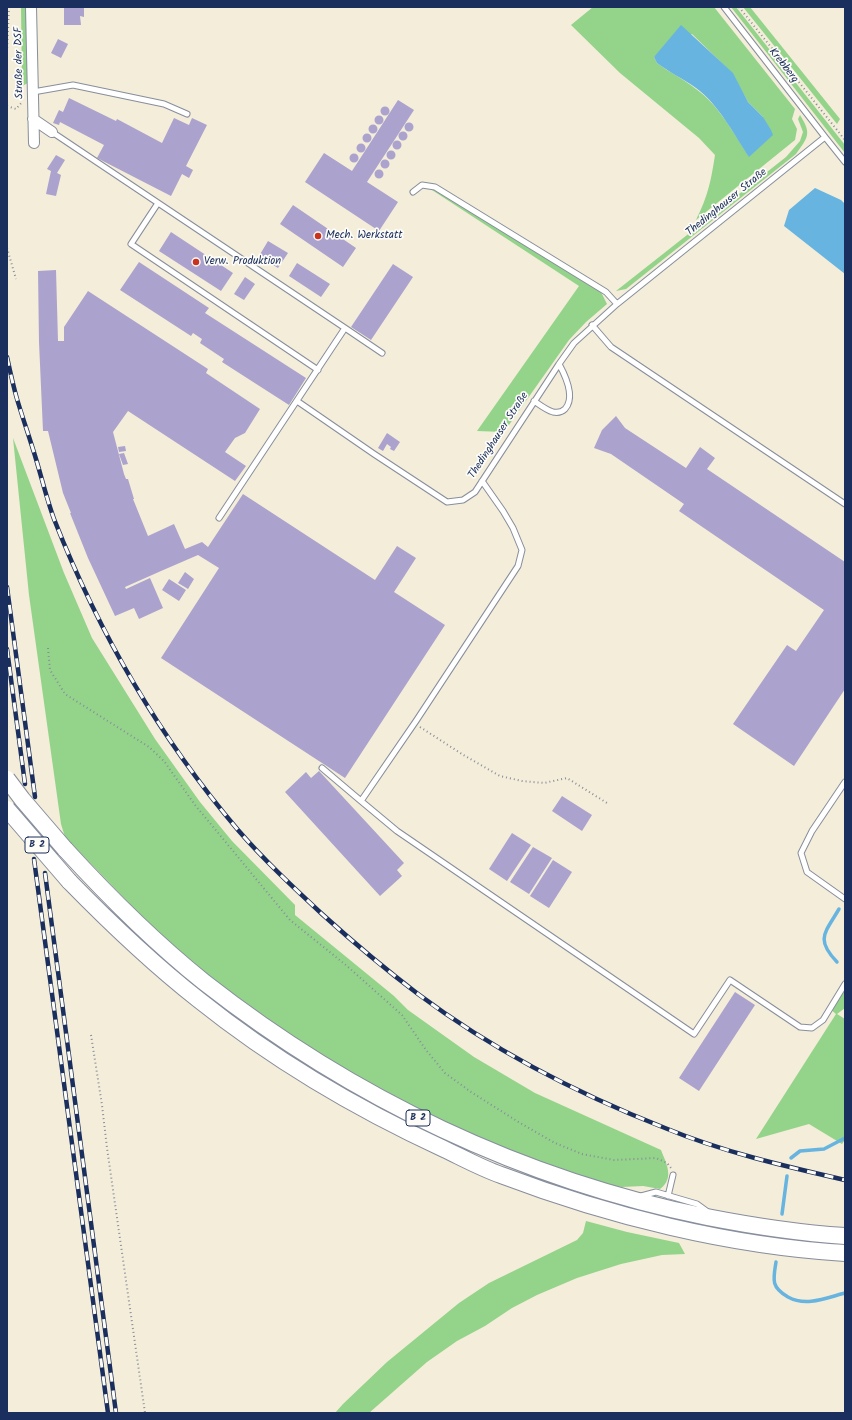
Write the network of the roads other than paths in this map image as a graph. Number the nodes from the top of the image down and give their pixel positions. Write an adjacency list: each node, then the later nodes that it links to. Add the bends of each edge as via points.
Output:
1 (32, 7): 3 (street, Straße der DSF)
2 (724, 7): 7 (lane, Krebberg)
3 (32, 92): 4 (lane, via 73,85 164,104); 5 (street, Straße der DSF)
4 (187, 114)
5 (33, 119): 6 (street); 8 (street, Straße der DSF)
6 (52, 132): 11 (lane)
7 (826, 137): 9 (lane); 12 (lane, Thedinghauser Straße)
8 (34, 143)
9 (845, 162)
10 (413, 192): 12 (lane, via 422,185 435,187 606,292)
11 (158, 202): 14 (lane); 17 (lane, via 131,244)
12 (617, 304): 13 (lane, Thedinghauser Straße)
13 (592, 325): 16 (lane, Thedinghauser Straße, via 574,343); 21 (lane, via 611,347)
14 (345, 328): 15 (lane); 17 (lane)
15 (382, 353)
16 (559, 364): 19 (lane, Thedinghauser Straße); 19 (lane, via 569,386 567,406 555,413)
17 (318, 370): 18 (lane)
18 (297, 401): 20 (lane, Thedinghauser Straße, via 447,502 463,500 475,492); 22 (lane)
19 (534, 401): 20 (lane, Thedinghauser Straße)
20 (482, 481): 26 (lane, via 513,528 522,550 518,566)
21 (845, 504)
22 (219, 518)
23 (322, 768): 26 (lane)
24 (7, 779): 32 (main road, B 2, bridge, via 65,849 119,906 202,981 320,1064 448,1133 544,1172)
25 (845, 782): 28 (lane, via 812,831 801,853 807,872)
26 (361, 801): 29 (lane, via 397,831 694,1034 730,980 800,1027 812,1028 823,1020)
27 (7, 809): 35 (main road, B 2, bridge, via 69,880 162,970 249,1038 353,1103 423,1140 499,1175 574,1200 669,1226 722,1237 774,1246)
28 (845, 899)
29 (845, 984)
30 (673, 1175): 31 (lane)
31 (668, 1196): 32 (lane, via 656,1192); 33 (lane, via 697,1204)
32 (629, 1199): 33 (main road, B 2)
33 (719, 1219): 34 (main road, B 2, via 763,1227)
34 (845, 1236)
35 (845, 1253)

